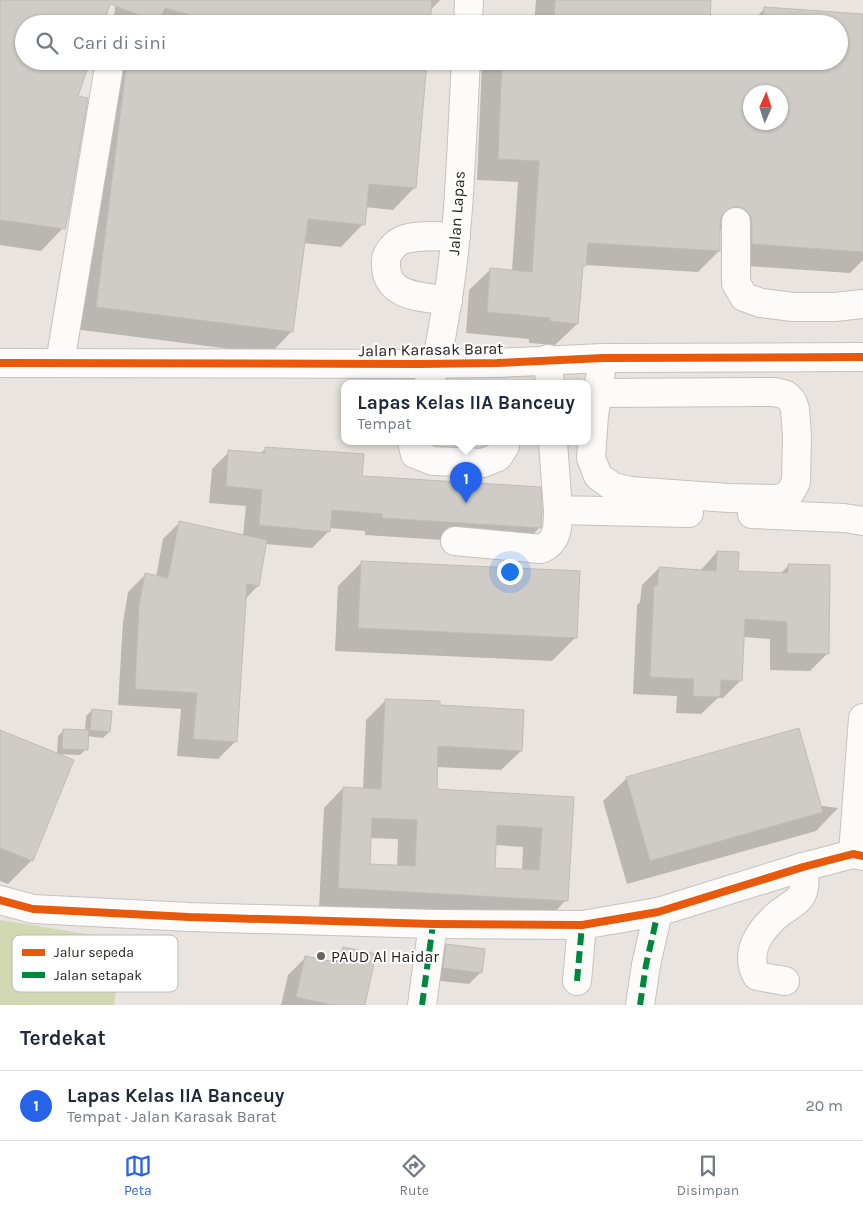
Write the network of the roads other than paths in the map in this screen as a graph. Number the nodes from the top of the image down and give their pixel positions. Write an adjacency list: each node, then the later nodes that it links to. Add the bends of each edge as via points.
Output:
1 (469, 0): 2 (street)
2 (468, 15)
3 (109, 70): 13 (street)
4 (465, 70): 6 (street, Jalan Lapas)
5 (736, 222): 8 (street, via 736,284 744,297 761,303 794,307)
6 (456, 236): 7 (street, Jalan Lapas); 7 (street, via 401,240 393,246 386,259 388,281 398,290)
7 (448, 301): 15 (street, Jalan Lapas)
8 (863, 304)
9 (774, 357): 10 (street, Jalan Karasak Barat); 11 (street, Jalan Karasak Barat); 18 (street)
10 (863, 357)
11 (603, 358): 14 (street, Jalan Karasak Barat); 17 (street)
12 (0, 363): 13 (street, Jalan Karasak Barat)
13 (60, 363): 15 (street, Jalan Karasak Barat, via 256,365)
14 (549, 372): 16 (street, Jalan Karasak Barat)
15 (432, 374): 16 (street, Jalan Karasak Barat)
16 (498, 374)
17 (597, 392): 18 (street); 18 (street, via 591,458 598,476 613,487 630,491 780,499 790,493 796,482 797,436 792,401)
18 (775, 392)
19 (413, 445): 20 (street, via 415,454 433,461 483,463 498,457)
20 (505, 445)
21 (553, 445): 22 (street)
22 (558, 510): 23 (street, via 787,515); 24 (street, via 554,540 541,550)
23 (863, 521)
24 (454, 541)
25 (863, 718): 26 (street)
26 (858, 855): 27 (street)
27 (803, 867): 29 (street); 33 (street, via 802,895 763,929 752,956 752,968 757,976)
28 (0, 900): 30 (street, via 33,909 61,911)
29 (658, 912): 31 (street); 35 (street)
30 (433, 924): 31 (street); 34 (street)
31 (582, 924): 32 (street)
32 (577, 981)
33 (784, 981)
34 (422, 1005)
35 (640, 1005)

